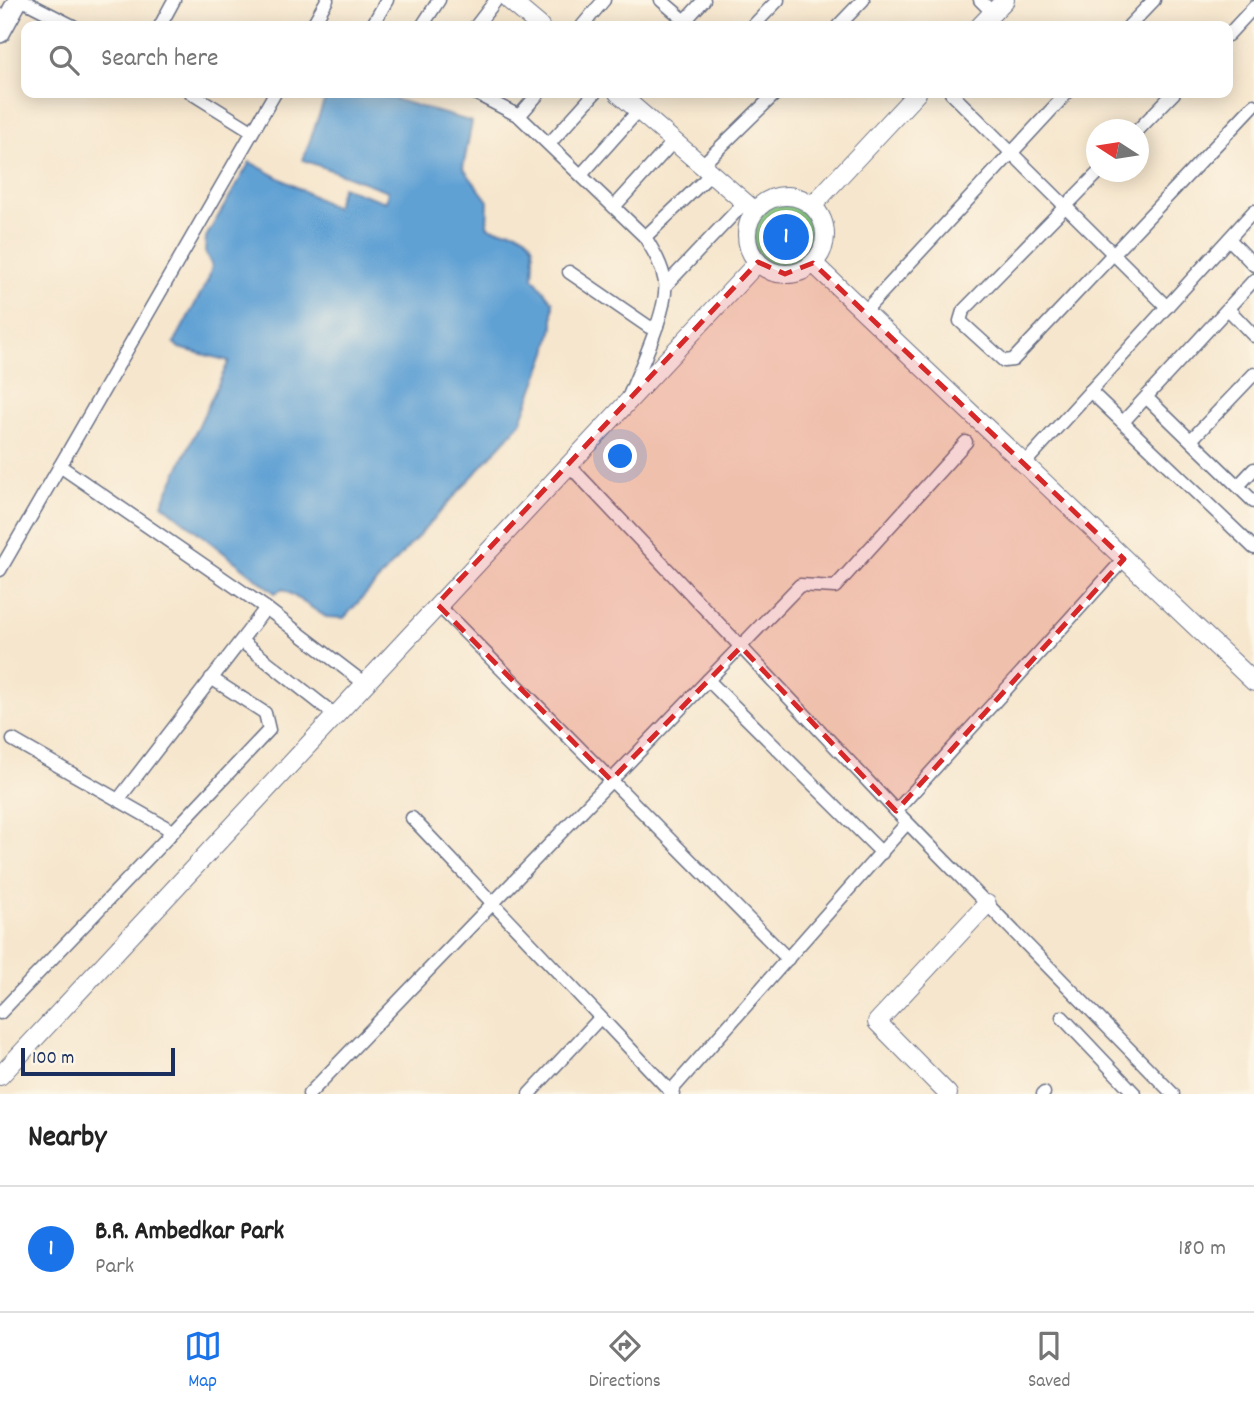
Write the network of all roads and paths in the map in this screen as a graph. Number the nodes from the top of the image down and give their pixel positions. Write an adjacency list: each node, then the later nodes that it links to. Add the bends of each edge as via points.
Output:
1 (8, 0): 17 (main road)
2 (20, 0): 18 (street); 33 (main road)
3 (174, 0): 19 (street)
4 (327, 0): 20 (street)
5 (387, 0): 21 (street)
6 (439, 0): 22 (street)
7 (496, 0): 23 (street)
8 (509, 0): 24 (street)
9 (604, 0): 25 (street)
10 (661, 0): 26 (street)
11 (704, 0): 27 (street)
12 (778, 0): 28 (street)
13 (863, 0): 29 (street)
14 (1154, 0): 31 (street)
15 (993, 4): 30 (street)
16 (1254, 8): 32 (street)
17 (0, 13)
18 (63, 21)
19 (163, 21)
20 (315, 21)
21 (375, 21)
22 (425, 21)
23 (480, 21)
24 (532, 21)
25 (586, 21)
26 (685, 21)
27 (690, 21)
28 (758, 21)
29 (843, 21)
30 (984, 21)
31 (1134, 21)
32 (1233, 30)
33 (0, 33)
34 (199, 98): 49 (street)
35 (272, 98): 49 (street)
36 (485, 98): 47 (street)
37 (535, 98): 47 (street)
38 (590, 98): 51 (street)
39 (624, 98): 46 (street)
40 (768, 98): 53 (street)
41 (912, 98): 57 (street)
42 (956, 98): 52 (street)
43 (1062, 98): 52 (street)
44 (1169, 98): 48 (street)
45 (1254, 105): 63 (street)
46 (639, 110): 50 (street); 54 (street)
47 (519, 116): 51 (street)
48 (1149, 119)
49 (253, 131): 84 (street)
50 (674, 141): 53 (street); 58 (street)
51 (549, 144): 54 (street)
52 (1011, 153): 59 (street); 72 (street)
53 (707, 169): 56 (street); 61 (street)
54 (580, 175): 58 (street)
55 (1090, 182): 59 (street)
56 (750, 206): 57 (street, via 786,195); 64 (street, via 747,237); 69 (street)
57 (812, 206): 65 (street, via 821,217 825,238)
58 (614, 207): 61 (street)
59 (1066, 207): 63 (street); 63 (street, via 962,311 960,321 1004,361 1013,360)
60 (1254, 211): 62 (street)
61 (645, 237): 69 (street, via 659,260)
62 (1229, 239): 66 (street); 70 (street)
63 (1114, 254): 70 (street)
64 (758, 262): 65 (street, via 785,274 800,272); 78 (street)
65 (813, 263): 72 (street)
66 (1254, 265)
67 (569, 272): 73 (street, via 649,327)
68 (1254, 280): 71 (street)
69 (666, 285): 73 (street)
70 (1167, 307): 76 (street)
71 (1228, 309): 74 (street); 77 (street)
72 (864, 312): 83 (street)
73 (657, 326): 78 (street)
74 (1254, 336)
75 (1254, 374): 80 (street)
76 (1090, 391): 79 (street); 83 (street)
77 (1147, 398): 79 (street); 80 (street)
78 (626, 402): 82 (street)
79 (1123, 422): 88 (street)
80 (1191, 440): 86 (street)
81 (966, 442): 94 (street, via 835,587 800,585)
82 (568, 464): 91 (street); 94 (street)
83 (1024, 464): 89 (street)
84 (60, 466): 90 (street); 92 (street)
85 (1254, 469): 86 (street)
86 (1238, 486): 87 (street)
87 (1254, 502)
88 (1254, 548)
89 (1124, 559): 95 (street); 103 (street)
90 (0, 570)
91 (437, 604): 98 (street); 101 (street)
92 (266, 608): 93 (street); 98 (street)
93 (241, 640): 96 (street); 99 (street)
94 (741, 647): 97 (street); 103 (street)
95 (1252, 676)
96 (212, 678): 102 (street); 106 (street, via 265,713 269,730)
97 (708, 680): 101 (street); 107 (street)
98 (364, 683): 99 (street)
99 (335, 715): 114 (street)
100 (13, 740): 102 (street)
101 (611, 780): 108 (street); 110 (street)
102 (118, 800): 106 (street, via 169,829)
103 (896, 811): 105 (street)
104 (412, 818): 108 (street)
105 (907, 823): 107 (street); 109 (street)
106 (169, 836): 111 (street)
107 (882, 853): 110 (street)
108 (492, 903): 113 (street); 117 (street)
109 (987, 904): 116 (street); 119 (street, via 877,1022)
110 (788, 959): 115 (street)
111 (0, 1013)
112 (1062, 1017): 120 (street)
113 (600, 1018): 115 (street); 118 (street)
114 (0, 1076)
115 (672, 1093)
116 (1171, 1093)
117 (309, 1094)
118 (529, 1094)
119 (948, 1094)
120 (1135, 1094)

